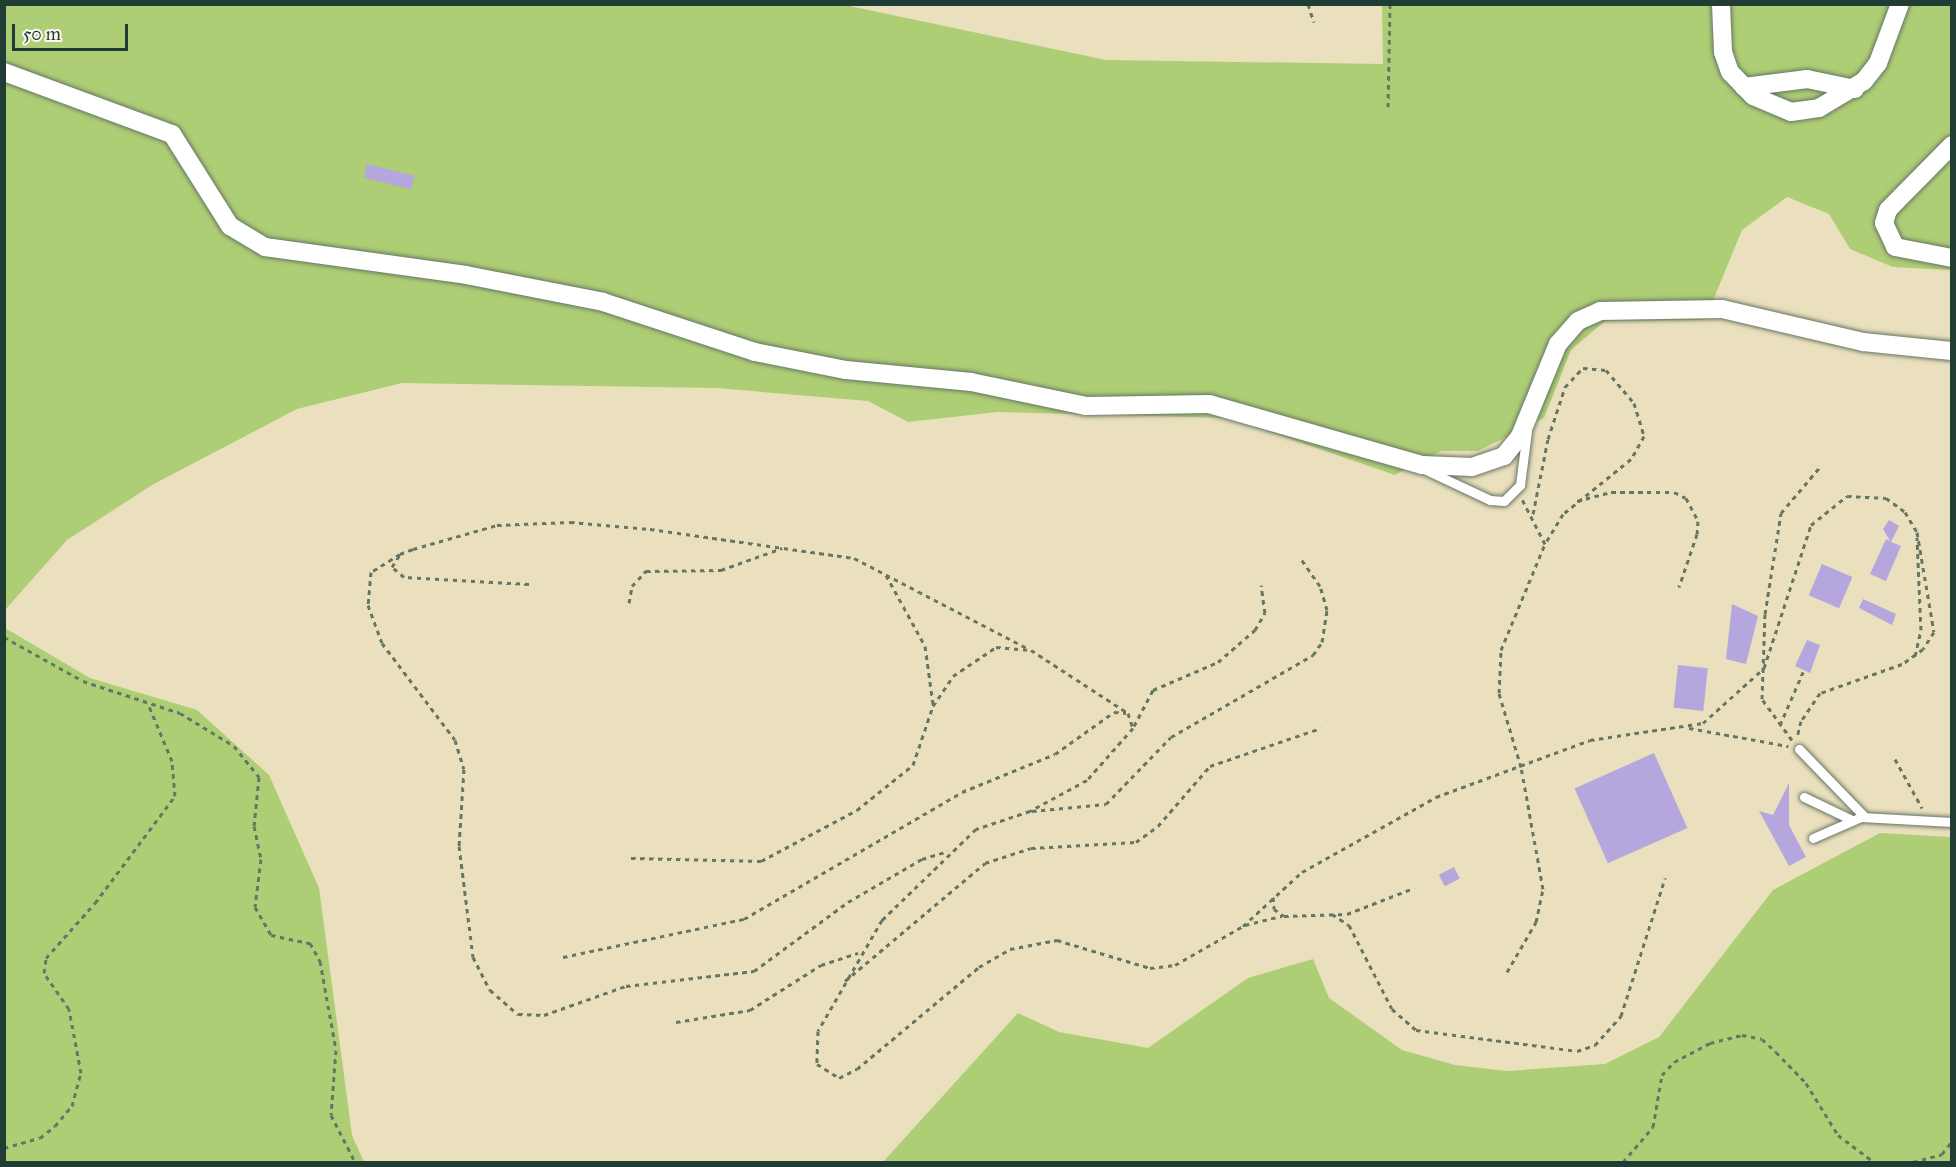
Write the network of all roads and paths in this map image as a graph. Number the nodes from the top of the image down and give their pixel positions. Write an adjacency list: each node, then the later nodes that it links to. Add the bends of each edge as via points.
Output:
1 (1308, 4): 5 (path)
2 (1390, 4): 9 (path)
3 (1721, 4): 7 (street, via 1723,52)
4 (1900, 4): 8 (street, via 1878,63)
5 (1314, 22)
6 (4, 72): 14 (street, via 172,134 230,226 265,247 466,275 603,302 754,352 839,369 971,382 1077,406 1209,404)
7 (1744, 87): 8 (street, via 1807,80); 8 (street, via 1791,112 1819,108)
8 (1855, 89)
9 (1388, 107)
10 (1952, 146): 11 (street, via 1888,210 1884,223 1895,247)
11 (1952, 258)
12 (1952, 351): 13 (street, via 1863,342 1742,311 1621,308 1589,315 1566,333)
13 (1530, 411): 14 (street, via 1515,445 1491,463 1451,467); 16 (lane)
14 (1407, 462): 16 (lane, via 1490,500 1504,501)
15 (1819, 468): 33 (path, via 1781,513)
16 (1517, 492): 18 (path)
17 (1575, 501): 18 (path, via 1631,459 1644,436 1634,403 1617,379 1597,367 1579,371 1565,387 1548,439); 20 (path); 27 (path, via 1611,492 1674,492 1686,498 1698,521 1697,534)
18 (1533, 514): 20 (path)
19 (1917, 532): 31 (path, via 1921,630); 31 (path, via 1935,626); 33 (path, via 1898,505 1869,494 1847,496 1817,517 1805,535)
20 (1545, 544): 43 (path, via 1499,664 1503,712)
21 (784, 548): 22 (path, via 650,529 531,522 475,530); 24 (path, via 854,558); 28 (path, via 721,570 646,571 632,586)
22 (400, 554): 25 (path, via 392,567 404,577); 51 (path, via 371,572 368,605 382,643 455,740 465,780 459,846 473,957 490,990 518,1014 544,1015 626,986 754,971 866,891 922,859)
23 (1301, 559): 45 (path, via 1320,586 1327,609 1322,642 1313,655 1295,670 1172,737 1106,804)
24 (885, 573): 30 (path); 35 (path, via 925,646)
25 (529, 584)
26 (1261, 585): 38 (path, via 1265,613 1255,630 1218,662 1153,690)
27 (1678, 587)
28 (629, 603)
29 (4, 637): 34 (path, via 83,681)
30 (1031, 651): 35 (path, via 996,647 978,655 953,676); 36 (path)
31 (1914, 657): 41 (path, via 1820,693 1801,721)
32 (1803, 672): 37 (path)
33 (1760, 674): 37 (path, via 1766,707); 40 (path, via 1713,717)
34 (149, 706): 65 (path, via 172,760 175,796 95,903 46,958 44,973 69,1009 81,1073 72,1106 55,1126 40,1138); 66 (path, via 180,713 234,746 259,777 254,826 261,859 255,907 271,935 310,943 320,961 336,1050 331,1115)
35 (933, 706): 52 (path, via 909,769 857,810 771,857 750,863)
36 (1128, 713): 38 (path); 60 (path, via 1114,712 1055,754 962,792 744,919)
37 (1780, 726): 41 (path)
38 (1133, 728): 45 (path, via 1087,780)
39 (1321, 728): 62 (path, via 1210,766 1158,826 1136,842 1030,848 985,863)
40 (1686, 728): 41 (path); 43 (path, via 1608,736)
41 (1799, 749): 46 (lane)
42 (1895, 759): 48 (path, via 1906,786)
43 (1521, 767): 55 (path, via 1425,802 1302,872); 61 (path, via 1543,889 1536,922)
44 (1804, 797): 47 (lane, via 1838,818)
45 (1030, 811): 51 (path, via 988,823)
46 (1864, 816): 47 (lane); 48 (lane)
47 (1853, 820): 50 (lane)
48 (1933, 821): 49 (lane)
49 (1952, 822)
50 (1813, 838)
51 (950, 851): 59 (path, via 903,896)
52 (631, 858)
53 (1665, 878): 56 (path, via 1629,1002 1610,1032 1577,1051 1416,1030 1392,1009 1349,925)
54 (1414, 888): 56 (path, via 1359,912)
55 (1274, 895): 57 (path, via 1274,909); 58 (path)
56 (1332, 914): 57 (path)
57 (1284, 916): 58 (path)
58 (1243, 926): 62 (path, via 1164,968 1057,940 1010,949 979,967 857,1069 839,1078 820,1068 814,1050)
59 (858, 953): 62 (path); 63 (path, via 821,964 750,1010)
60 (563, 957)
61 (1507, 972)
62 (843, 982)
63 (676, 1022)
64 (1952, 1141): 69 (path, via 1942,1154)
65 (4, 1148)
66 (355, 1162)
67 (1623, 1162): 68 (path, via 1653,1126 1662,1075 1674,1062 1710,1043 1742,1035 1762,1039 1776,1052 1806,1083 1838,1135)
68 (1874, 1162)
69 (1913, 1162)

